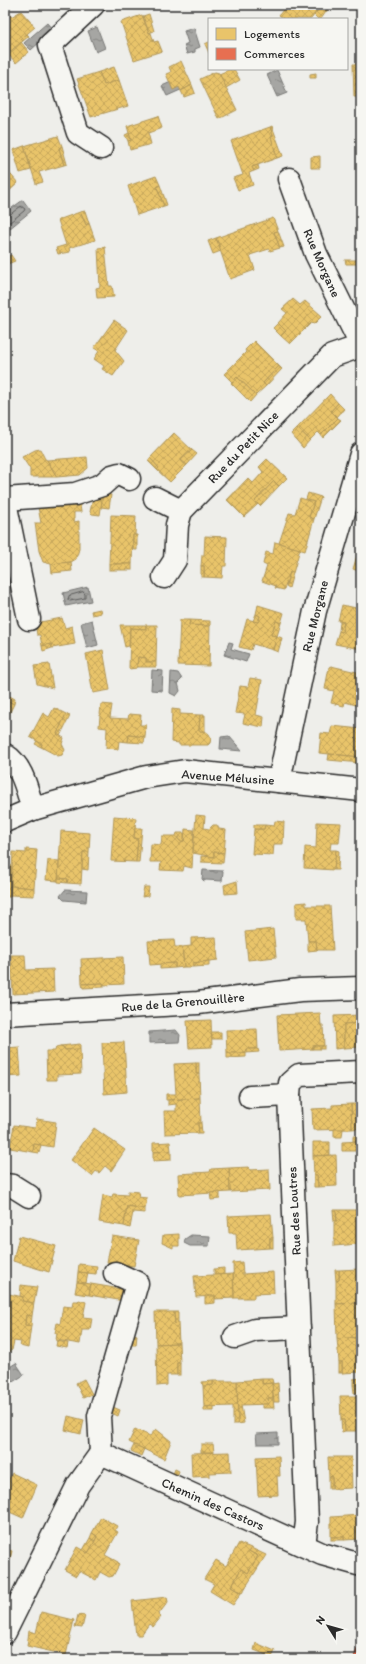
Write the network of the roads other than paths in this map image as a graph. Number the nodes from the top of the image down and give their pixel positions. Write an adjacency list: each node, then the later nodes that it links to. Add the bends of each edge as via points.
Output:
1 (93, 5): 2 (street, via 50,46 78,133)
2 (101, 148)
3 (289, 179): 4 (street, Rue Morgane, via 316,254)
4 (361, 345): 10 (street, Rue du Petit Nice, via 332,356)
5 (361, 454): 14 (street, Rue Morgane, via 315,611)
6 (129, 479): 8 (street, via 119,474 112,476 102,485 75,494)
7 (155, 498): 10 (street)
8 (5, 499)
9 (5, 502): 12 (street)
10 (181, 510): 11 (street, via 177,525 175,560)
11 (164, 577)
12 (29, 619)
13 (5, 755): 16 (street, via 21,773)
14 (279, 781): 15 (street, Avenue Mélusine); 16 (street, Avenue Mélusine, via 185,771 146,777)
15 (361, 790)
16 (33, 810): 17 (street, Avenue Mélusine)
17 (5, 821)
18 (361, 988): 19 (street, Rue de la Grenouillère, via 300,990 198,1003)
19 (5, 1014)
20 (361, 1072): 21 (street, Rue des Loutres, via 299,1075 290,1083)
21 (288, 1096): 22 (street); 26 (street, Rue des Loutres)
22 (250, 1097)
23 (5, 1184): 24 (street)
24 (29, 1196)
25 (115, 1273): 28 (street, via 136,1283 99,1416)
26 (299, 1328): 27 (street, via 255,1330); 29 (street, Rue des Loutres, via 307,1522)
27 (235, 1337)
28 (101, 1453): 29 (street, Chemin des Castors); 31 (street, via 78,1485)
29 (304, 1545): 30 (street, Chemin des Castors, via 322,1554)
30 (361, 1566)
31 (5, 1632)

